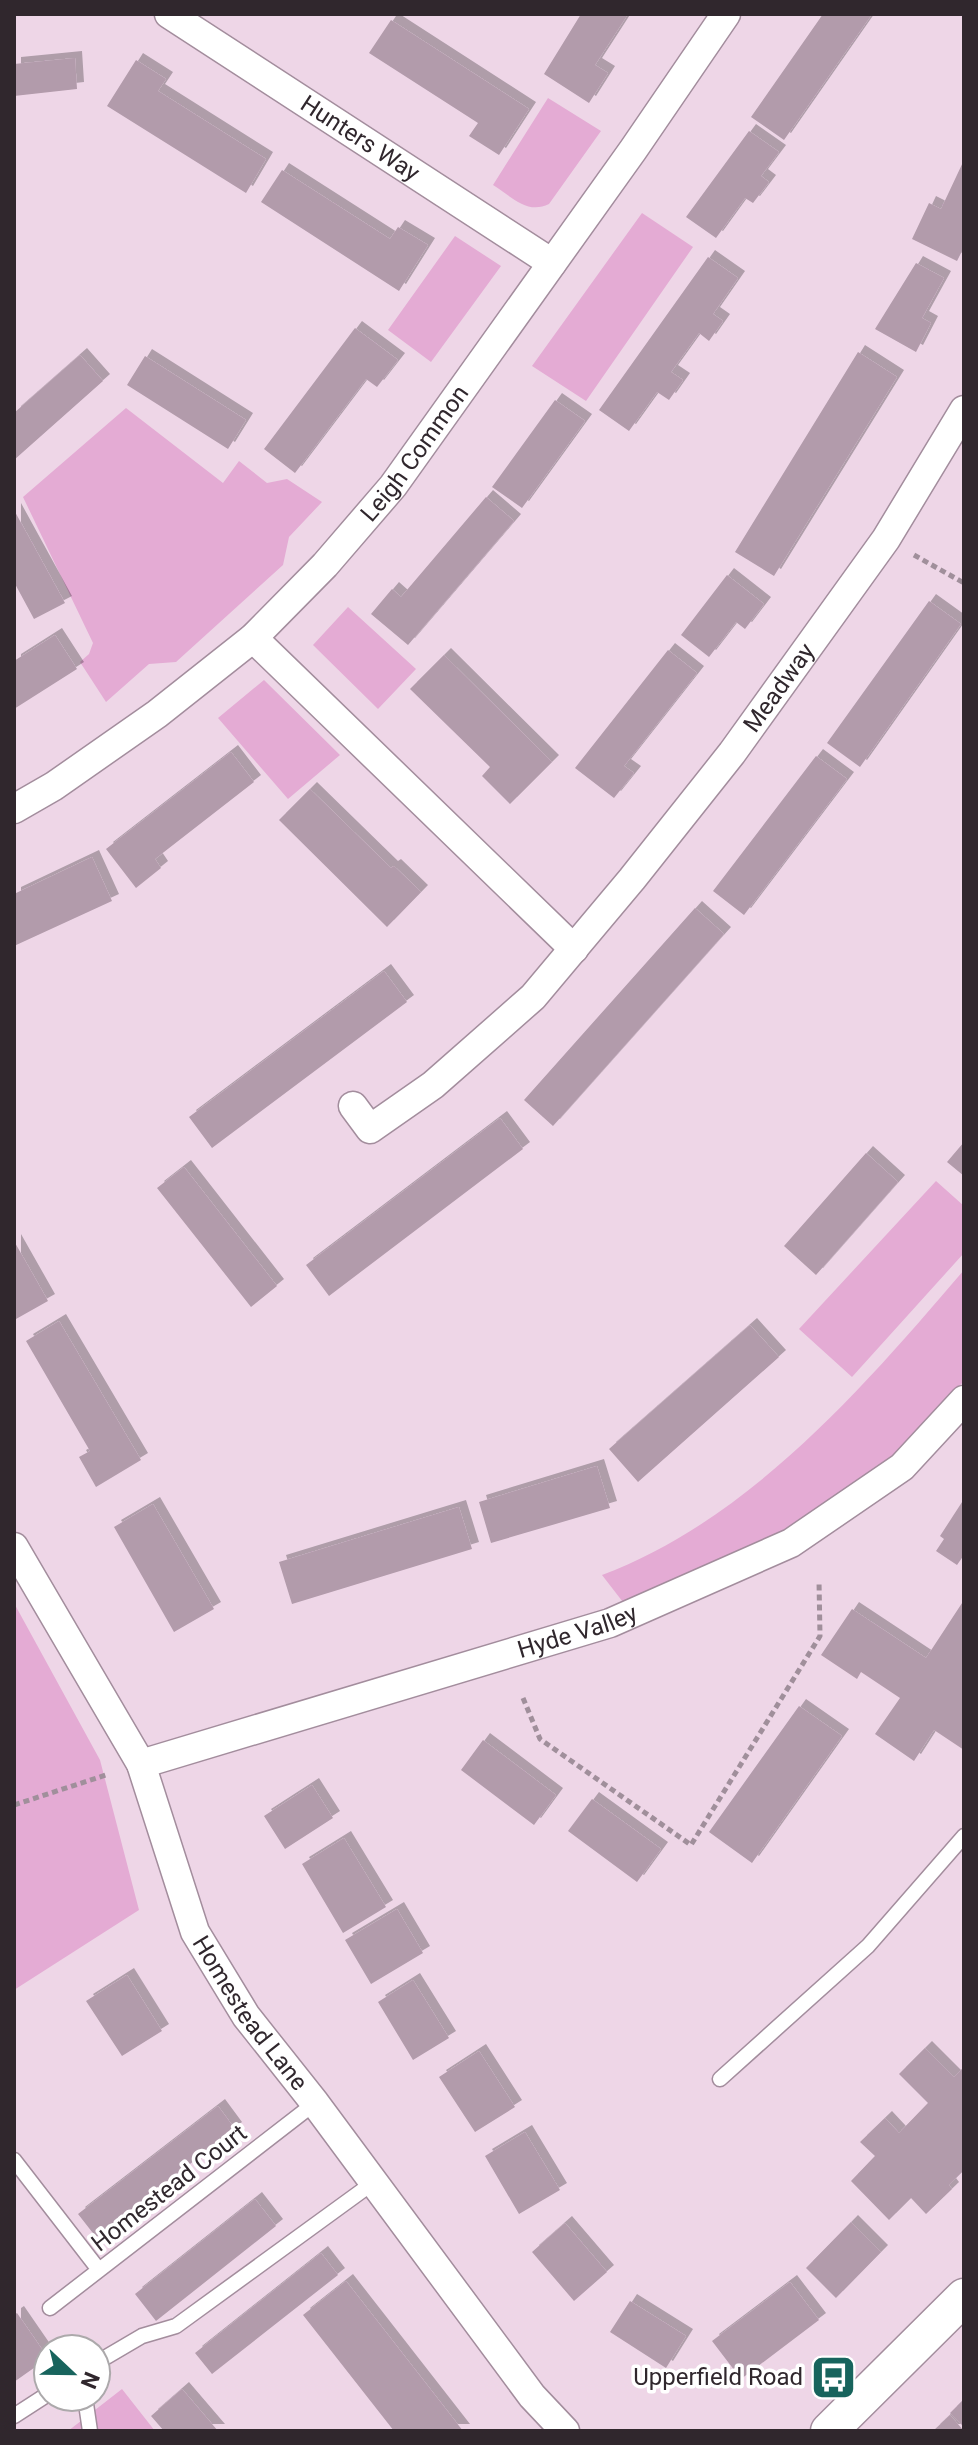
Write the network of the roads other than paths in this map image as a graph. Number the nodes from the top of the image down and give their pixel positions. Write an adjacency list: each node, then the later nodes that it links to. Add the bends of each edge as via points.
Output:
1 (169, 14): 3 (street, Hunters Way)
2 (726, 14): 4 (street, Leigh Common)
3 (204, 24): 4 (street, Hunters Way)
4 (552, 263): 6 (street, Leigh Common, via 393,486)
5 (964, 410): 8 (street, Meadway, via 886,539 732,753)
6 (253, 638): 7 (street, Leigh Common, via 157,714); 8 (street)
7 (14, 809)
8 (574, 949): 9 (street, Meadway, via 533,997 433,1085 370,1129)
9 (353, 1106)
10 (964, 1400): 12 (street, Hyde Valley, via 902,1467 791,1543 610,1623)
11 (14, 1547): 12 (street, Homestead Lane)
12 (141, 1764): 15 (street, Homestead Lane, via 195,1932 246,2016)
13 (964, 1836): 14 (lane, via 868,1946)
14 (720, 2079)
15 (315, 2103): 17 (street, Homestead Lane); 18 (lane, Homestead Court)
16 (14, 2160): 18 (lane)
17 (374, 2182): 21 (lane, via 176,2326 142,2336); 24 (street, Homestead Lane, via 532,2396)
18 (99, 2270): 20 (lane, Homestead Court)
19 (964, 2297): 25 (street)
20 (50, 2308)
21 (112, 2354)
22 (32, 2404): 23 (lane)
23 (14, 2416)
24 (565, 2431)
25 (829, 2431)

